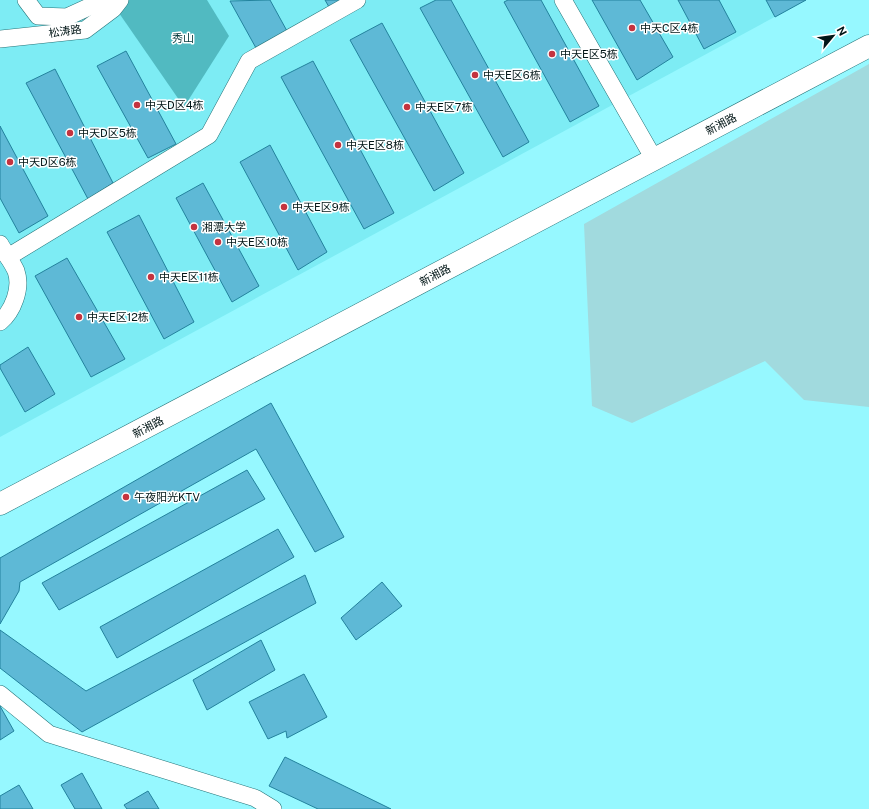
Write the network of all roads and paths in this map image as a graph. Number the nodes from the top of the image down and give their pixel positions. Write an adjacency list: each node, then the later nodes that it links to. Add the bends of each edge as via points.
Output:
1 (26, 0): 2 (street, via 38,16 67,17)
2 (104, 0)
3 (120, 0): 6 (street, 松涛路, via 113,9 85,30)
4 (358, 0): 9 (street, via 249,61 209,135)
5 (563, 0): 8 (street)
6 (0, 39)
7 (869, 46): 8 (main road, 新湘路)
8 (654, 159): 11 (main road, 新湘路)
9 (4, 251): 10 (street, via 16,272 17,290 13,306)
10 (0, 322)
11 (0, 504)
12 (0, 694): 13 (street, via 49,734 255,798)
13 (273, 809)

